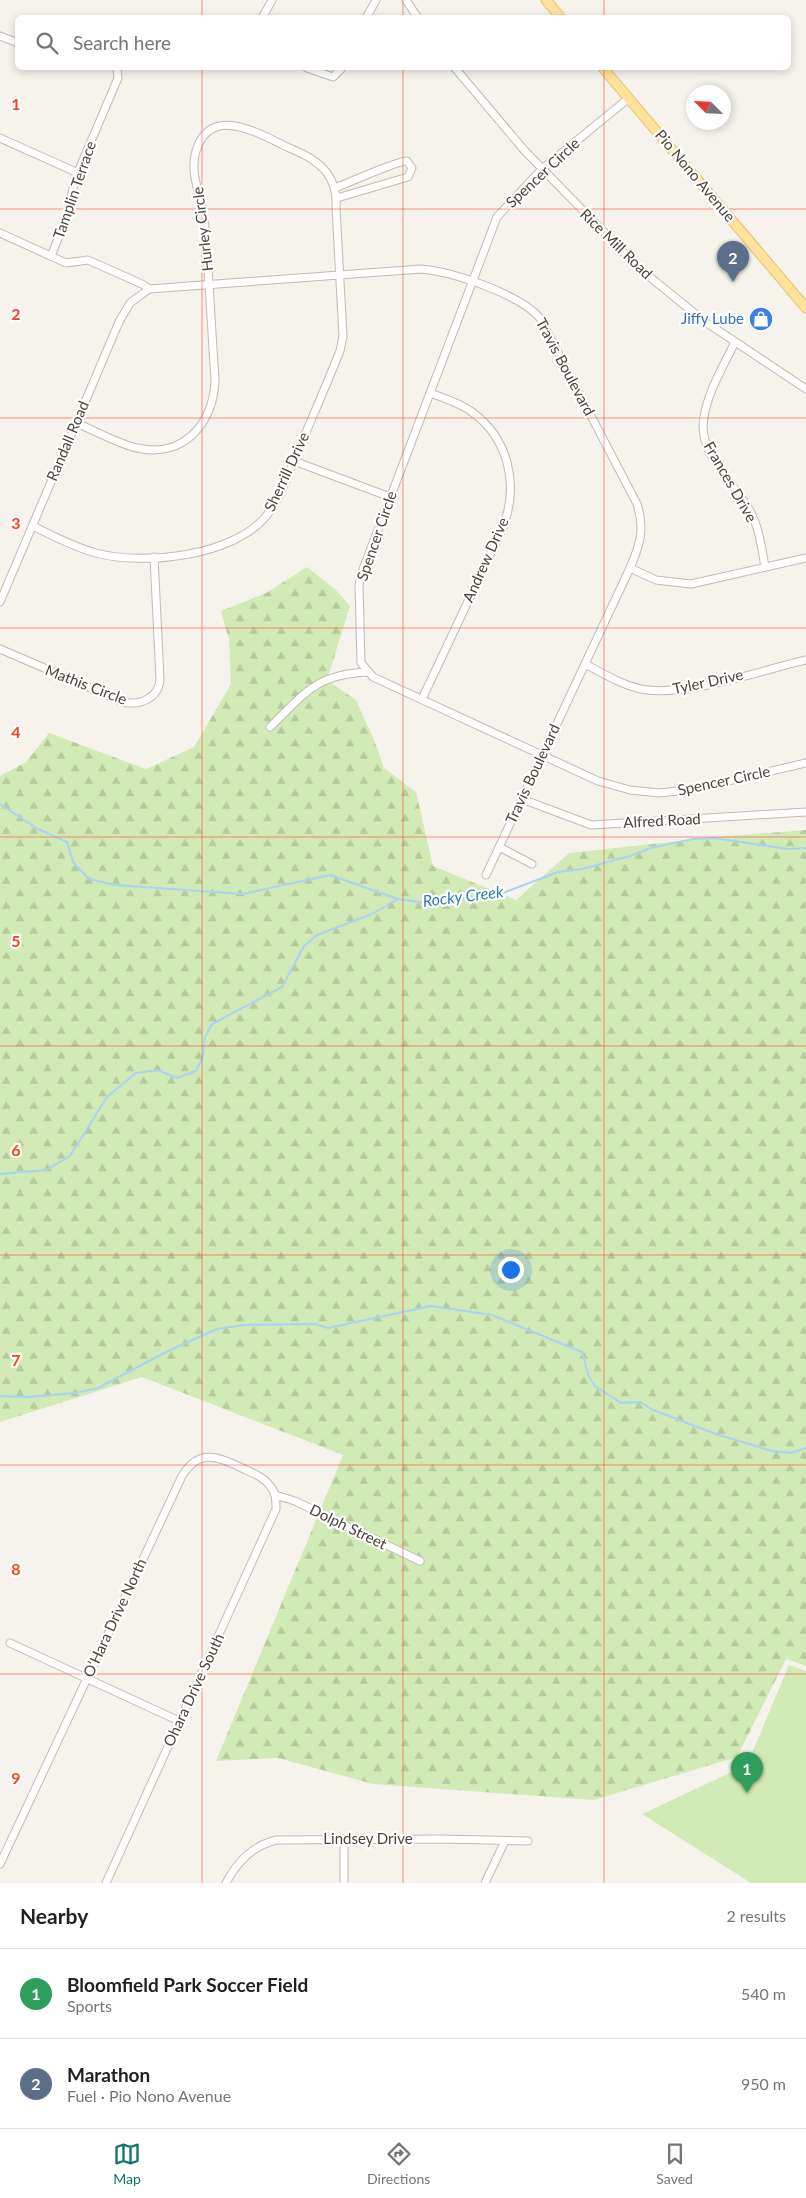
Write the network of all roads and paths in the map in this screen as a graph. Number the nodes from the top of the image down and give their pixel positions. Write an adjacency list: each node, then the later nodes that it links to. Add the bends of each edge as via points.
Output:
1 (272, 0): 5 (street)
2 (376, 0): 6 (street)
3 (406, 0): 7 (street)
4 (546, 0): 8 (main road)
5 (264, 15)
6 (368, 15)
7 (416, 15)
8 (558, 15)
9 (0, 36): 10 (street)
10 (15, 42)
11 (116, 70): 19 (street, Tamplin Terrace, via 118,78)
12 (313, 70): 13 (street, via 332,77)
13 (340, 70)
14 (457, 70): 18 (street, Rice Mill Road)
15 (605, 70): 16 (main road, Pio Nono Avenue)
16 (629, 98): 18 (street, Spencer Circle); 28 (main road, Pio Nono Avenue)
17 (0, 138): 19 (street)
18 (542, 169): 25 (street, Spencer Circle, via 497,217); 29 (street, Rice Mill Road, via 640,269)
19 (78, 173): 23 (street, Tamplin Terrace, via 67,217)
20 (335, 188): 21 (street, Hurley Circle); 21 (street, via 400,161 410,162 412,168 408,177); 26 (street, Hurley Circle, via 319,163 244,126 223,125 208,133 197,147 194,165 203,216)
21 (337, 198): 24 (street, Hurley Circle)
22 (0, 233): 23 (street)
23 (51, 256): 27 (street, via 66,263 88,260)
24 (341, 274): 25 (street, Travis Boulevard, via 421,269); 26 (street, Travis Boulevard); 33 (street, Sherrill Drive, via 342,343)
25 (472, 282): 31 (street, Spencer Circle); 39 (street, Travis Boulevard, via 525,304 544,324 637,504 642,538)
26 (209, 284): 27 (street, Travis Boulevard); 32 (street, Hurley Circle, via 215,394 210,412 193,435 169,447 144,449 129,446)
27 (149, 289): 32 (street, Randall Road, via 125,310)
28 (806, 308)
29 (735, 342): 30 (street, Rice Mill Road); 38 (street, Frances Drive, via 708,401 704,436 708,449 750,511)
30 (806, 389)
31 (430, 393): 34 (street, Spencer Circle); 45 (street, Andrew Drive, via 472,411 492,430 504,453 511,488 503,526)
32 (76, 423): 35 (street, Randall Road)
33 (294, 461): 34 (street); 36 (street, Sherrill Drive, via 271,510 250,532 219,548)
34 (390, 497): 44 (street, Spencer Circle, via 359,585 360,658)
35 (32, 526): 36 (street, Sherrill Drive, via 95,552); 40 (street, Randall Road)
36 (154, 557): 41 (street, Mathis Circle, via 160,679 157,690 148,699 132,704 123,702)
37 (806, 558): 38 (street)
38 (765, 567): 39 (street, via 692,584 656,580)
39 (630, 568): 43 (street, Travis Boulevard)
40 (0, 602)
41 (0, 649)
42 (806, 660): 43 (street, Tyler Drive, via 683,689 658,691 634,687)
43 (585, 664): 47 (street, Travis Boulevard)
44 (368, 672): 45 (street, Spencer Circle); 46 (street, via 336,675 318,682)
45 (422, 699): 47 (street, Spencer Circle)
46 (270, 727)
47 (542, 756): 48 (street, Spencer Circle, via 613,786 659,792 689,790); 49 (street, Travis Boulevard)
48 (806, 763)
49 (522, 799): 50 (street, Alfred Road, via 591,825); 51 (street, Travis Boulevard)
50 (806, 812)
51 (499, 848): 52 (street); 53 (street, Travis Boulevard)
52 (532, 864)
53 (486, 875)
54 (275, 1496): 55 (street, Dolph Street, via 295,1501); 57 (street, O’Hara Drive North, via 265,1480 221,1458 208,1456 191,1464 182,1476); 58 (street, Ohara Drive South, via 276,1509)
55 (420, 1561)
56 (10, 1643): 57 (street)
57 (86, 1679): 58 (street); 62 (street, O’Hara Drive North)
58 (180, 1721): 63 (street, Ohara Drive South)
59 (344, 1839): 60 (street, Lindsey Drive); 64 (street, Lindsey Drive, via 272,1841 244,1857); 65 (street)
60 (505, 1841): 61 (street, Lindsey Drive); 66 (street)
61 (528, 1841)
62 (0, 1864)
63 (106, 1883)
64 (226, 1883)
65 (344, 1883)
66 (485, 1883)

